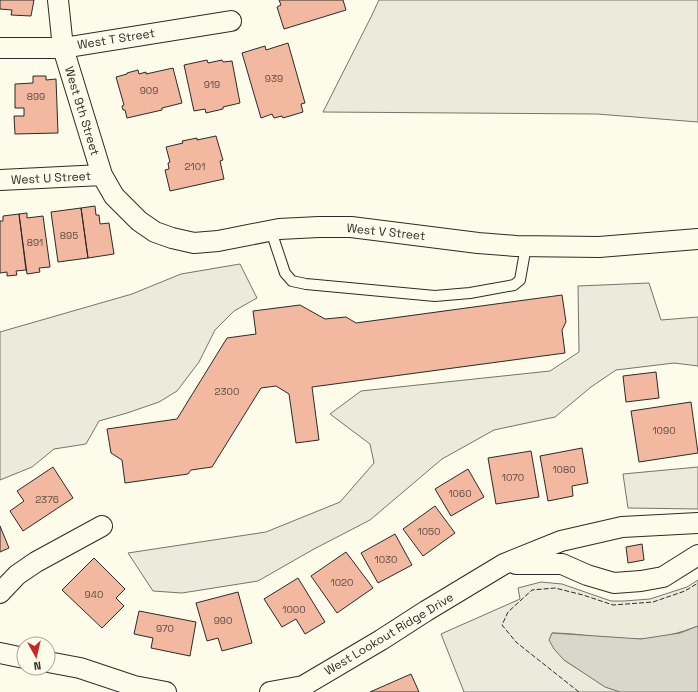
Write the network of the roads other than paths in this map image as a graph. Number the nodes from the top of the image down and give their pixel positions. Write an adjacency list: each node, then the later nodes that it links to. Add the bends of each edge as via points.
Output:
1 (58, 0): 4 (street, West 9th Street)
2 (231, 21): 4 (street, West T Street)
3 (0, 48): 4 (street, West T Street)
4 (63, 48): 5 (street, West 9th Street)
5 (102, 175): 6 (street, West U Street); 7 (street, West V Street, via 114,196 139,221 155,232 172,238 194,243)
6 (0, 180)
7 (271, 231): 9 (street, West V Street, via 351,227 478,243); 9 (lane, via 285,273 292,281 436,296 514,285 520,280)
8 (698, 239): 9 (street, West V Street, via 599,247)
9 (526, 246)
10 (698, 523): 13 (street, West Lookout Ridge Drive, via 622,527 561,542)
11 (102, 526): 14 (street, via 36,562 17,575)
12 (698, 555): 13 (street, via 663,577 634,582 614,582 587,576 562,564)
13 (504, 564): 18 (street, West Lookout Ridge Drive, via 426,610)
14 (0, 593)
15 (0, 653): 16 (street)
16 (16, 656)
17 (56, 664): 19 (street, via 80,668 134,686)
18 (304, 689): 20 (street, West Lookout Ridge Drive)
19 (166, 692)
20 (270, 692)

